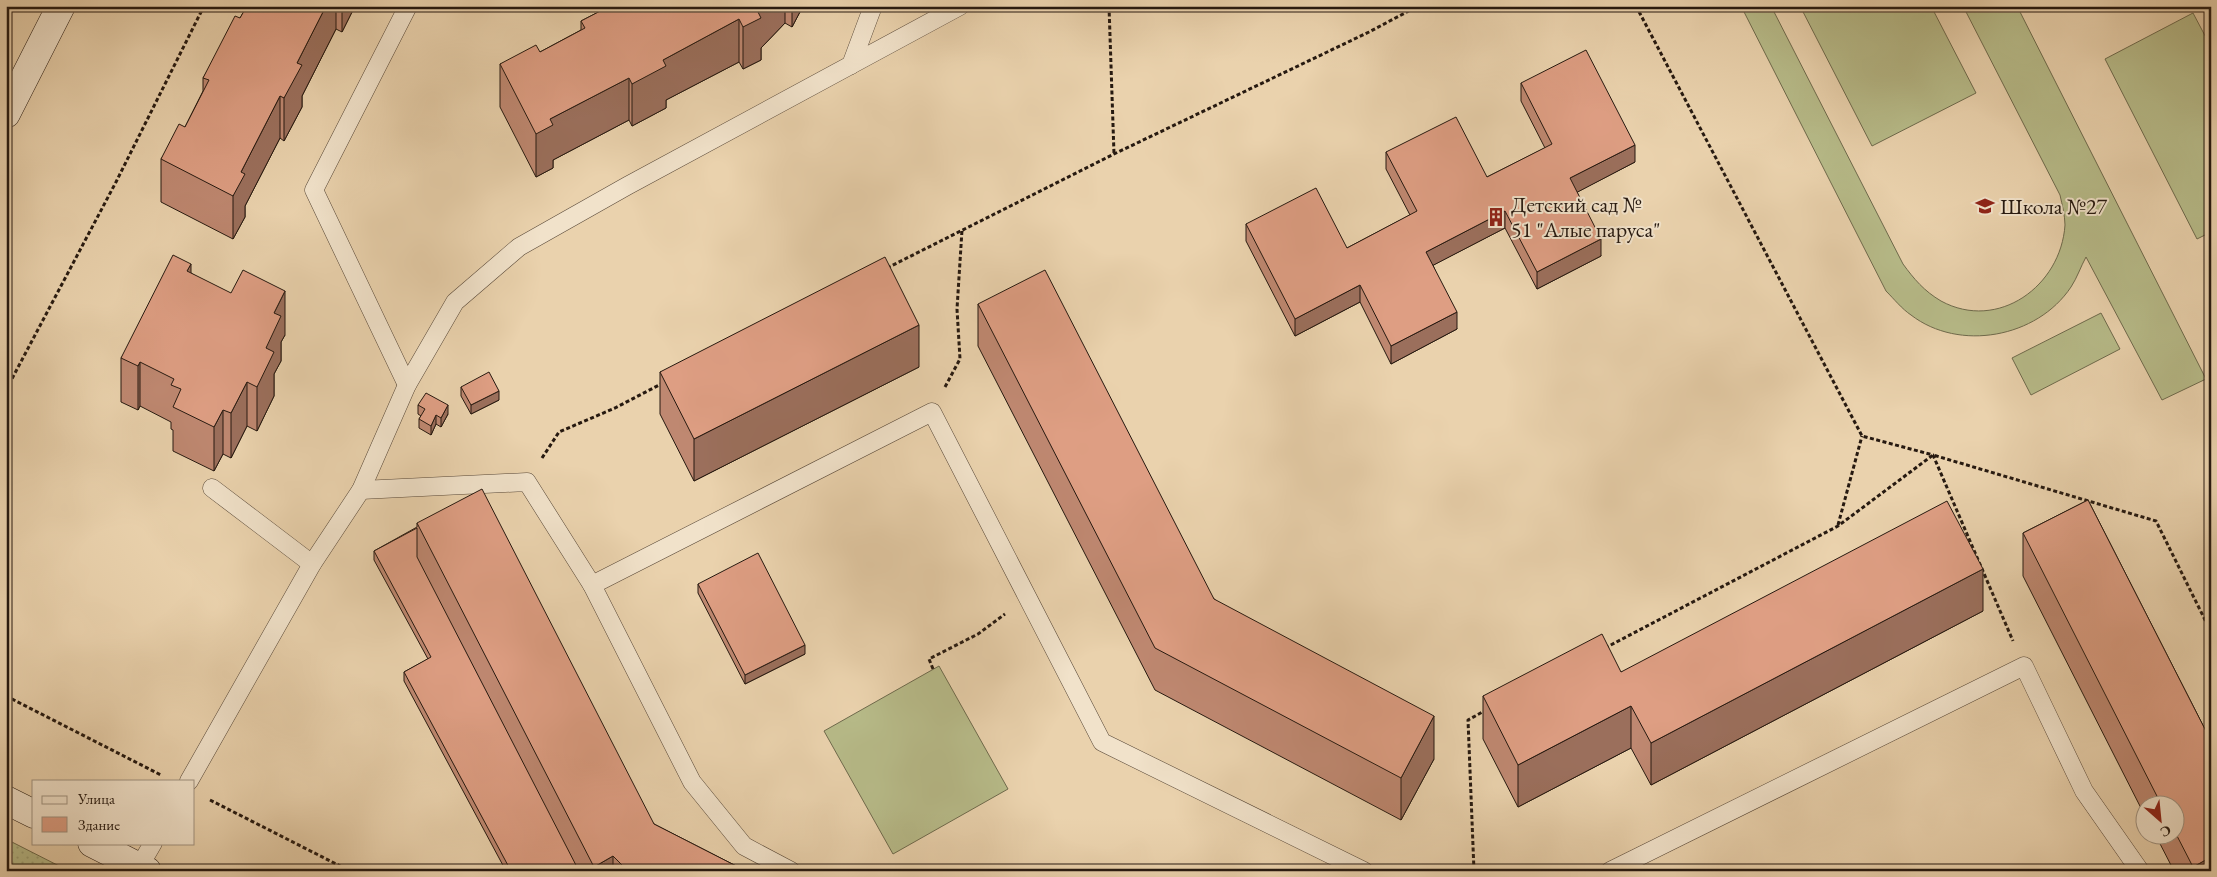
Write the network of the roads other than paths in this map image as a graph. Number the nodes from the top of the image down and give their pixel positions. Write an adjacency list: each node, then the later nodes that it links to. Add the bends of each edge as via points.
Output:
1 (62, 6): 6 (main road)
2 (408, 6): 7 (lane, via 314,190)
3 (872, 6): 5 (lane)
4 (960, 6): 5 (lane)
5 (851, 66): 7 (lane, via 519,248 455,302)
6 (6, 114)
7 (407, 386): 9 (lane)
8 (212, 488): 10 (lane)
9 (361, 490): 10 (lane); 11 (lane, via 527,482)
10 (312, 564): 12 (lane)
11 (592, 585): 18 (lane, via 692,782 744,846); 19 (lane, via 932,412 1102,742)
12 (190, 780)
13 (6, 800): 14 (main road)
14 (32, 813)
15 (94, 844): 17 (main road)
16 (153, 844): 17 (lane)
17 (143, 869)
18 (791, 871)
19 (1364, 871)
20 (1610, 871): 21 (lane, via 2024,666 2084,791)
21 (2140, 871)

